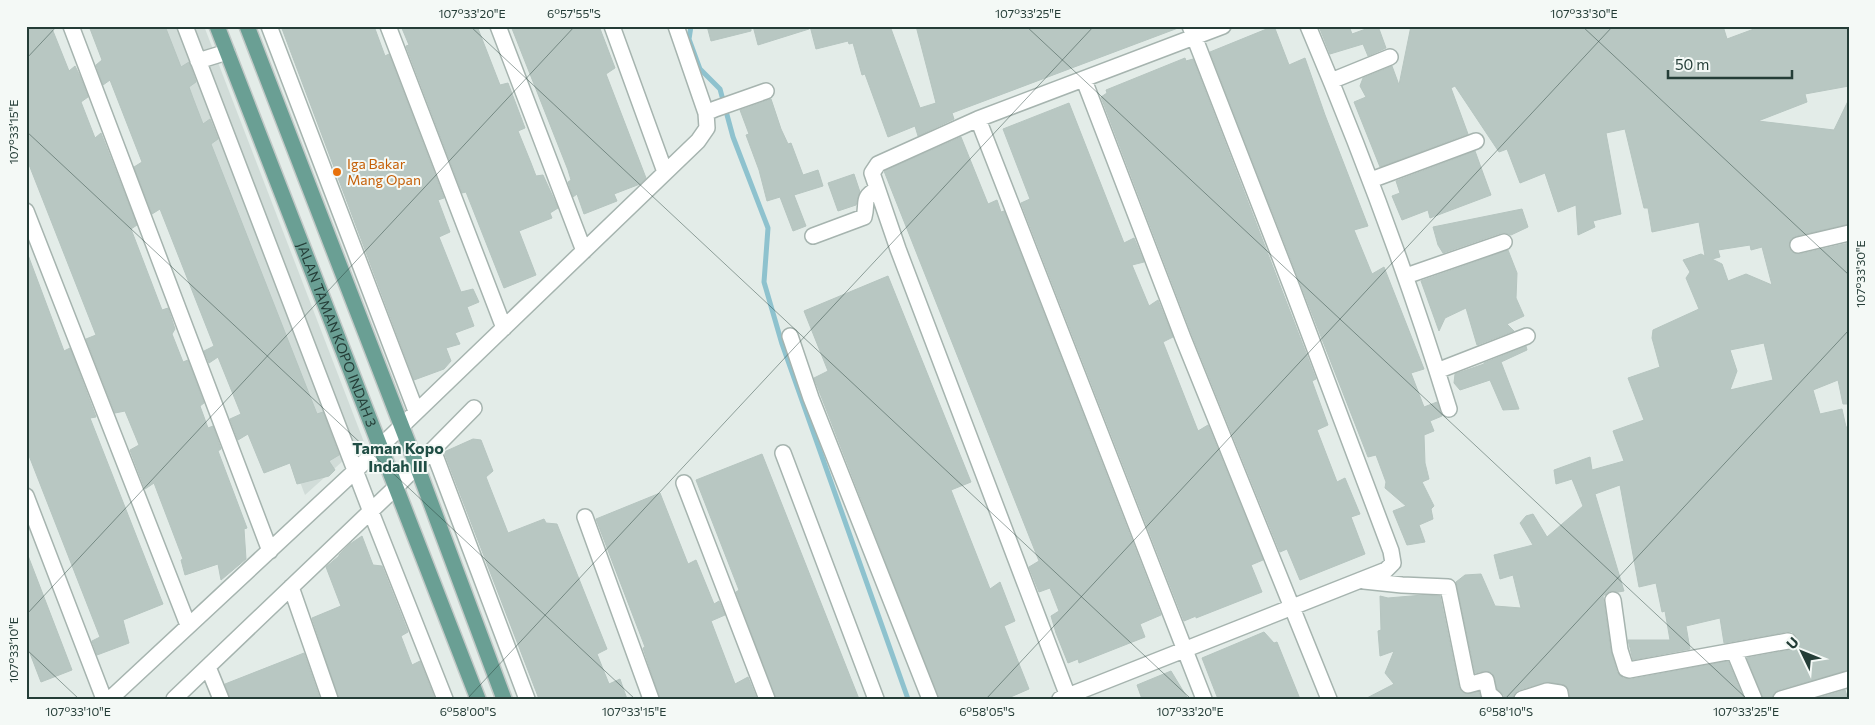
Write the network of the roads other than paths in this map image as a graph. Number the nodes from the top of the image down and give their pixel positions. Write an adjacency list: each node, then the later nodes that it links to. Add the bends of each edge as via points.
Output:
1 (72, 26): 50 (street)
2 (185, 26): 15 (street)
3 (217, 26): 13 (main road, JALAN TAMAN KOPO INDAH 3)
4 (247, 26): 39 (main road, JALAN TAMAN KOPO INDAH 3)
5 (269, 26): 38 (street)
6 (388, 26): 32 (street)
7 (498, 26): 30 (street)
8 (612, 26): 22 (street)
9 (676, 26): 19 (street)
10 (1222, 26): 12 (street)
11 (1308, 26): 17 (street)
12 (1192, 32): 16 (street); 51 (street, via 1394,558 1386,570)
13 (227, 52): 15 (street); 40 (main road, JALAN TAMAN KOPO INDAH 3)
14 (1390, 57): 17 (street)
15 (198, 61): 44 (street)
16 (1084, 80): 20 (street); 54 (street)
17 (1331, 81): 23 (street)
18 (766, 92): 19 (street)
19 (710, 111): 22 (street, via 707,128 698,141)
20 (978, 119): 24 (street, via 878,164 872,173); 57 (street)
21 (1476, 141): 23 (street)
22 (665, 172): 30 (street)
23 (1371, 180): 31 (street)
24 (877, 188): 27 (street, via 866,198 864,217); 61 (street)
25 (26, 212): 55 (street)
26 (1849, 233): 29 (street)
27 (812, 236)
28 (1504, 242): 31 (street)
29 (1798, 246)
30 (584, 251): 32 (street)
31 (1406, 276): 35 (street)
32 (504, 328): 38 (street)
33 (790, 336): 74 (street, via 807,389)
34 (1527, 336): 35 (street)
35 (1438, 371): 37 (street)
36 (474, 408): 41 (street)
37 (1449, 409)
38 (416, 411): 39 (street)
39 (401, 425): 40 (street); 43 (main road, JALAN TAMAN KOPO INDAH 3)
40 (380, 447): 44 (street); 46 (main road, JALAN TAMAN KOPO INDAH 3)
41 (433, 450): 43 (street); 70 (street)
42 (784, 453): 73 (street)
43 (416, 466): 46 (street); 69 (main road, JALAN TAMAN KOPO INDAH 3)
44 (355, 471): 48 (street); 50 (street)
45 (684, 482): 72 (street)
46 (395, 488): 48 (street); 68 (main road, JALAN TAMAN KOPO INDAH 3)
47 (26, 496): 62 (street)
48 (371, 512): 52 (street); 67 (street)
49 (585, 518): 71 (street)
50 (270, 550): 55 (street)
51 (1360, 580): 54 (street); 77 (street, via 1448,587 1468,686 1486,680 1489,694)
52 (291, 587): 59 (street); 66 (street)
53 (1614, 600): 58 (street, via 1620,650 1626,669)
54 (1291, 607): 57 (street); 76 (street)
55 (188, 625): 63 (street)
56 (1788, 641): 58 (street)
57 (1184, 650): 61 (street); 75 (street)
58 (1734, 651): 80 (street)
59 (208, 667): 64 (street); 65 (street)
60 (1849, 679): 81 (street)
61 (1066, 698)
62 (104, 699)
63 (110, 699)
64 (174, 699)
65 (221, 699)
66 (330, 699)
67 (444, 699)
68 (478, 699)
69 (504, 699)
70 (527, 699)
71 (651, 699)
72 (768, 699)
73 (876, 699)
74 (930, 699)
75 (1204, 699)
76 (1329, 699)
77 (1495, 699)
78 (1522, 699): 79 (street, via 1552,691 1560,693)
79 (1561, 699)
80 (1754, 699)
81 (1781, 699)

